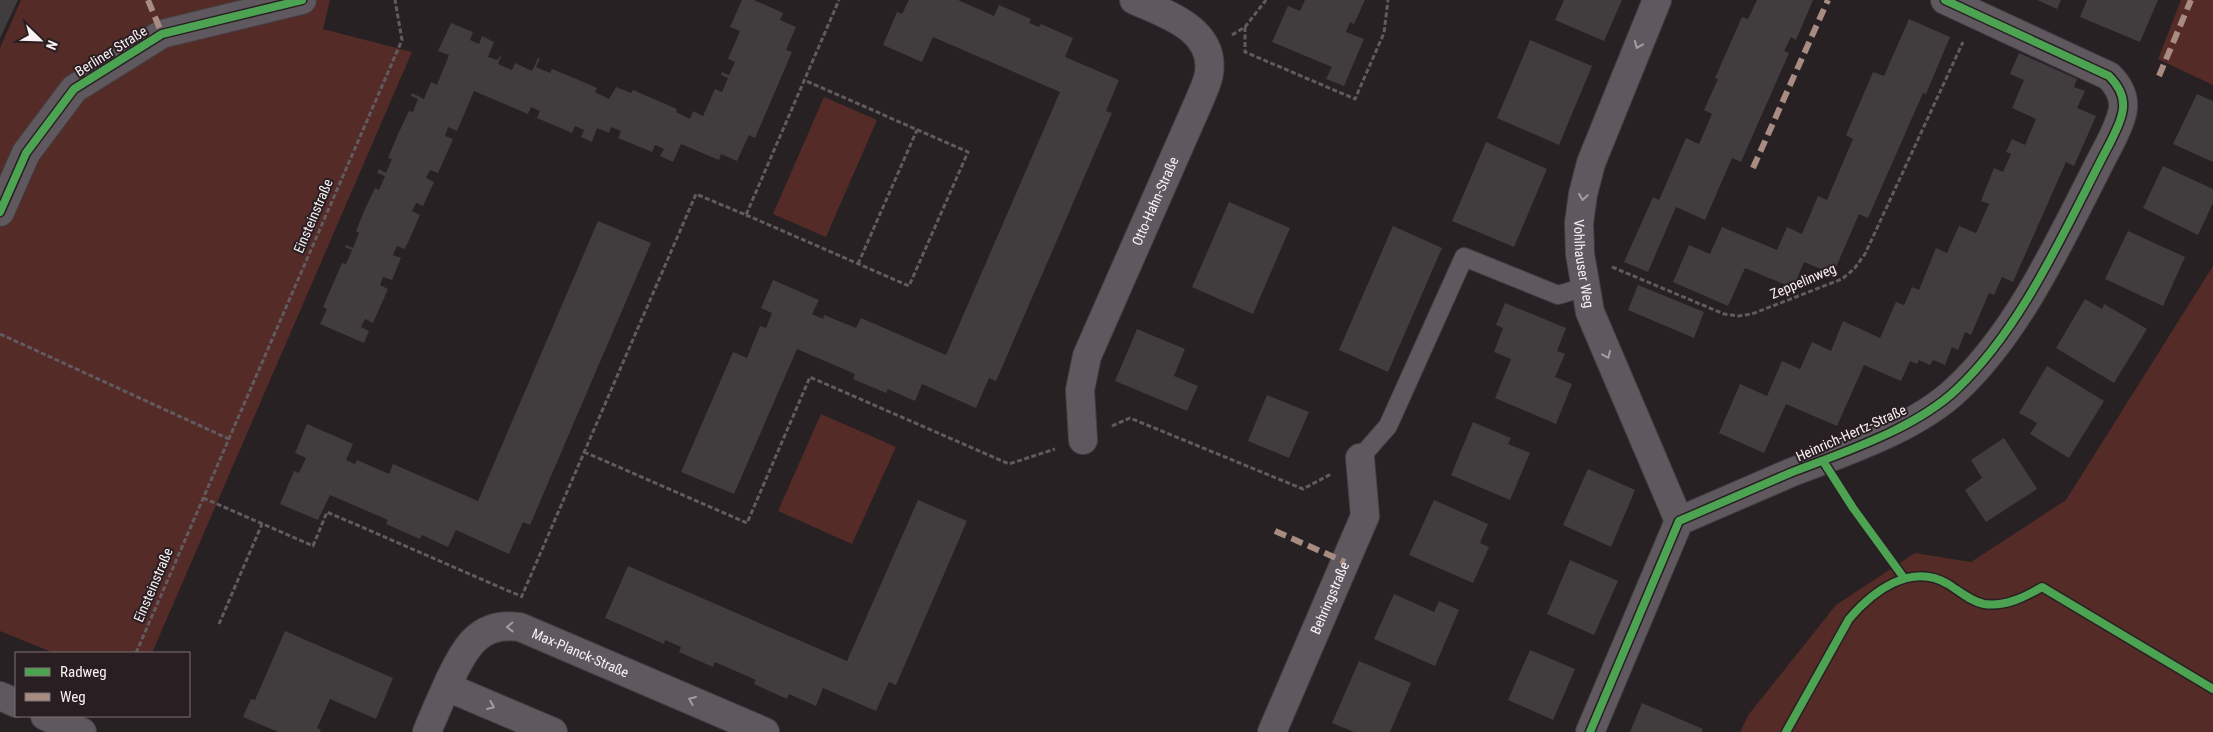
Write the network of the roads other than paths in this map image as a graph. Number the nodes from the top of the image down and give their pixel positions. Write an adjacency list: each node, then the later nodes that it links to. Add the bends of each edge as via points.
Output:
1 (302, 0): 5 (street, Berliner Straße, via 162,34 74,89 26,153)
2 (1134, 0): 7 (street, Otto-Hahn-Straße, via 1175,18 1198,35 1208,50 1209,73 1086,356 1080,390)
3 (1657, 0): 6 (street, Vohlhauser Weg, one-way to 6, via 1591,163 1582,194 1579,223)
4 (1945, 0): 9 (street, Heinrich-Hertz-Straße, via 2110,76 2120,86 2124,99 2120,120 2110,143 2015,318 1985,359 1957,389 1930,409 1885,434)
5 (0, 212)
6 (1585, 287): 8 (lane, via 1558,295 1464,257 1388,426); 9 (street, Vohlhauser Weg, one-way to 9, via 1590,312 1604,348)
7 (1083, 440)
8 (1360, 458): 19 (street, Behringstraße, via 1365,516)
9 (1679, 521): 20 (street)
10 (447, 687): 14 (street, Max-Planck-Straße, one-way to 10, via 520,627 486,631 475,638 465,650); 16 (street, Max-Planck-Straße); 17 (street, one-way to 17)
11 (0, 696): 12 (street)
12 (15, 703)
13 (47, 717): 15 (street)
14 (734, 726): 18 (street, Max-Planck-Straße)
15 (82, 732)
16 (426, 732)
17 (553, 732)
18 (765, 732)
19 (1272, 732)
20 (1590, 732)

